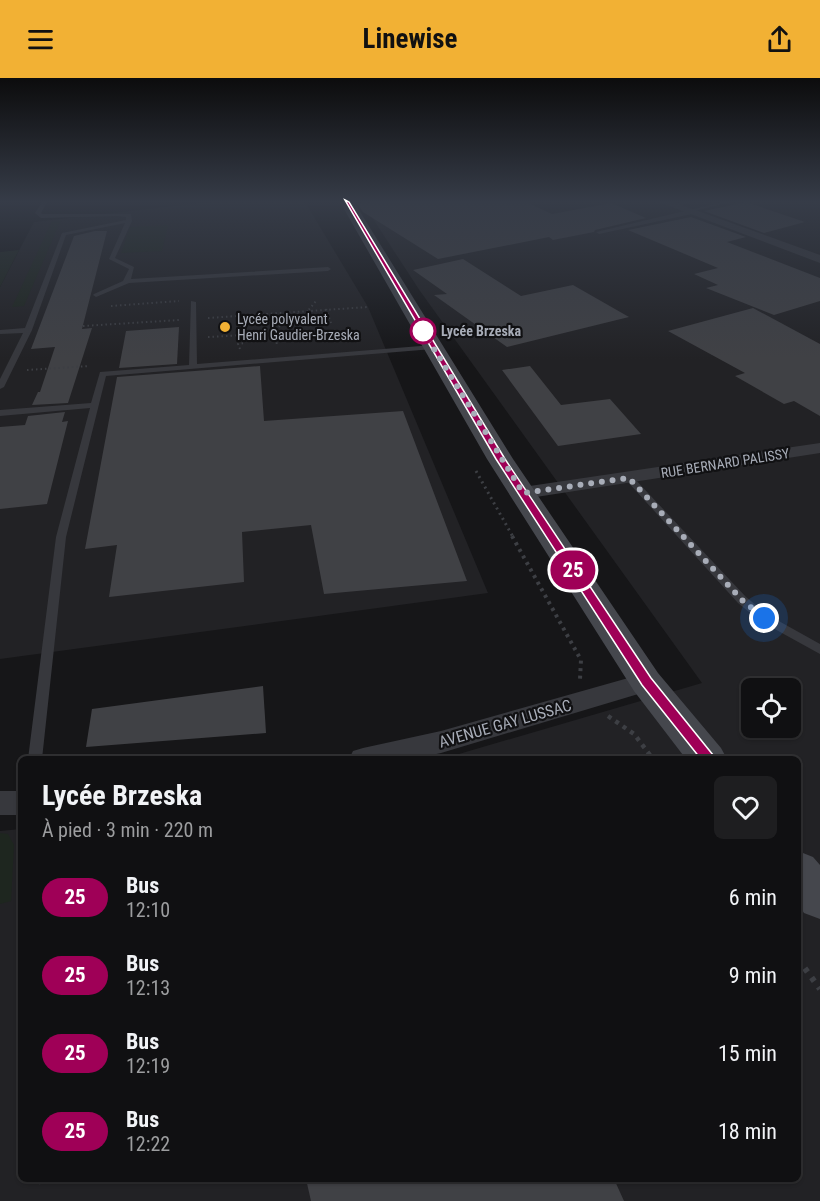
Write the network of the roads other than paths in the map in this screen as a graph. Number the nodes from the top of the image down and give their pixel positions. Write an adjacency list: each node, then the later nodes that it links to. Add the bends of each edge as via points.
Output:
1 (56, 254): 8 (lane)
2 (114, 254): 5 (lane, via 112,259 132,268)
3 (378, 254): 10 (main road)
4 (328, 268): 5 (lane)
5 (126, 281): 6 (lane)
6 (96, 296)
7 (193, 302): 11 (lane)
8 (28, 330): 9 (lane); 12 (lane)
9 (0, 332)
10 (433, 347): 11 (lane); 17 (main road)
11 (193, 366): 13 (lane, via 104,374)
12 (0, 387)
13 (95, 405): 14 (lane); 20 (lane, via 62,537)
14 (0, 413)
15 (820, 448): 16 (street, RUE BERNARD PALISSY)
16 (629, 478): 17 (street, RUE BERNARD PALISSY); 18 (lane, via 742,600)
17 (523, 493): 19 (main road)
18 (820, 650)
19 (646, 682): 21 (street, AVENUE GAY LUSSAC, via 441,742); 22 (main road)
20 (35, 756)
21 (377, 756)
22 (706, 756)
23 (0, 803): 24 (street)
24 (18, 803)
25 (801, 875): 26 (main road)
26 (820, 898)

